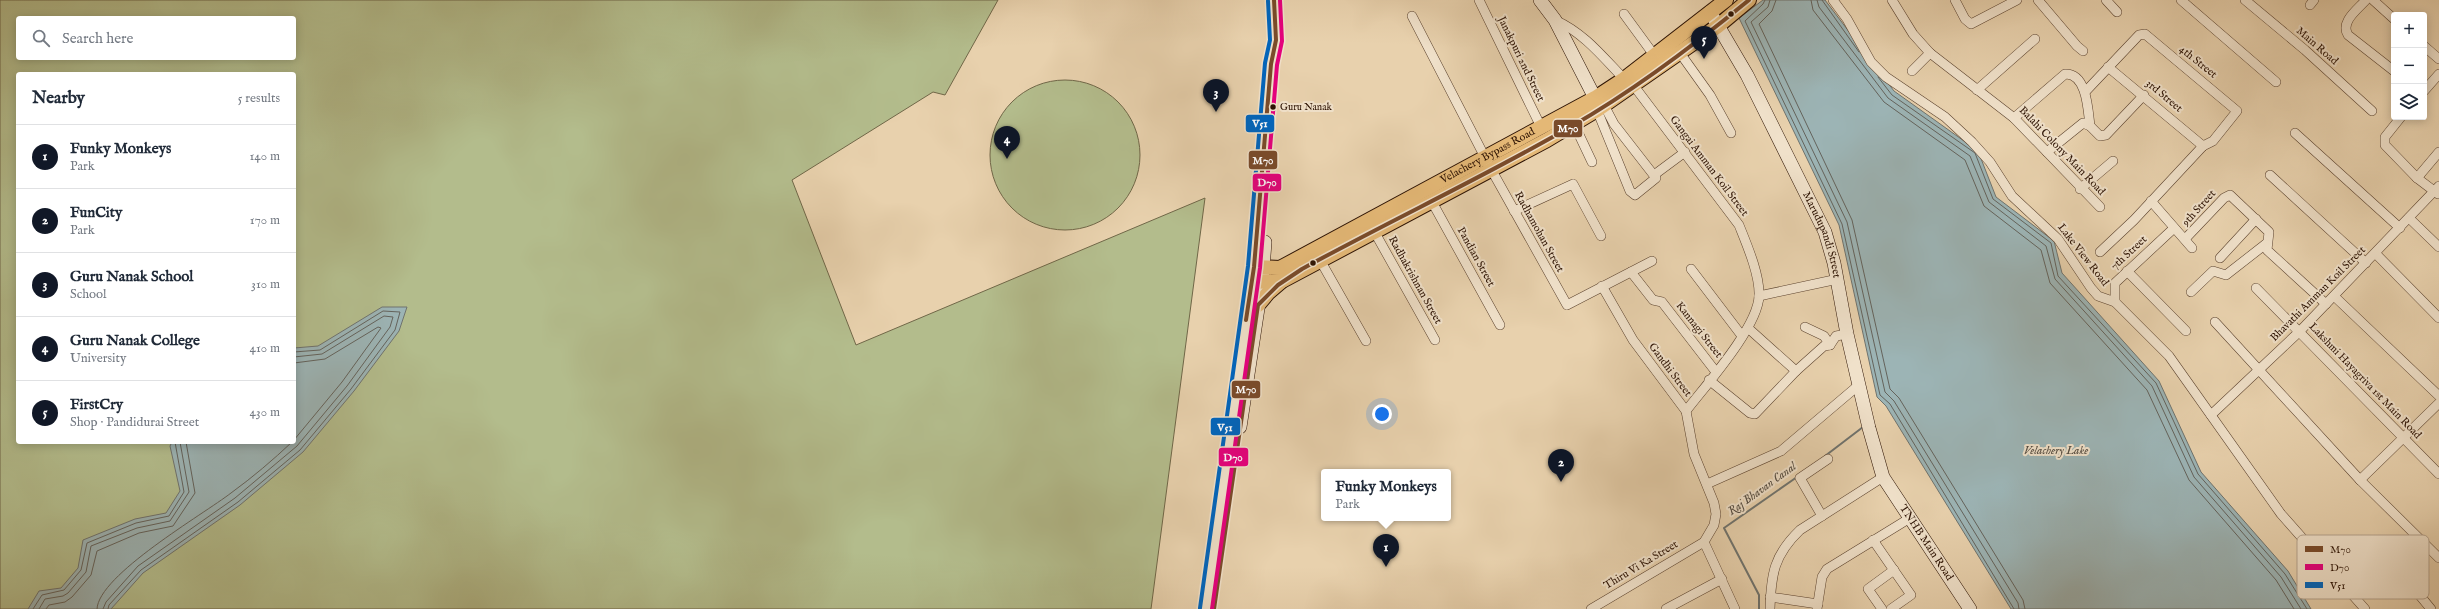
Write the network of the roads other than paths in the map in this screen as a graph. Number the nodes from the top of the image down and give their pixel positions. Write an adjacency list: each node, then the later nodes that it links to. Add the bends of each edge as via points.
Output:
1 (1274, 0): 84 (main road, via 1277,30 1274,55 1274,120)
2 (1479, 0): 46 (street, Janakpuri 2nd Street)
3 (1540, 0): 21 (main road)
4 (1725, 0): 16 (main road, Velachery Bypass Road)
5 (1749, 0): 22 (main road, Velachery Bypass Road)
6 (1833, 0): 92 (street, Lake View Road, via 1847,19 1871,62 1886,77 1945,118 1972,142 1990,162 2012,196 2058,239 2098,296)
7 (1892, 0): 27 (street, Balahi Colony Main Road, via 1913,34)
8 (1955, 0): 15 (street, via 1965,19 1971,24)
9 (2038, 0): 25 (street)
10 (2106, 0): 17 (street)
11 (2181, 0): 34 (street)
12 (2245, 0): 41 (street, Main Road)
13 (2366, 0): 31 (street, via 2345,23 2345,30)
14 (2373, 0): 20 (street)
15 (2014, 1)
16 (1710, 12): 22 (main road, Marudupandi Street); 28 (main road, Velachery Bypass Road)
17 (2117, 12)
18 (1624, 14): 28 (street)
19 (1412, 16): 55 (street, Radhamohan Street)
20 (2391, 16)
21 (1555, 20): 35 (street, Gangai Amman Koil Street, via 1573,28); 40 (main road)
22 (1718, 26): 26 (main road, Velachery Bypass Road); 85 (main road, Marudupandi Street, via 1747,75 1825,232)
23 (2035, 40): 37 (street)
24 (2426, 48): 29 (street)
25 (2083, 51)
26 (1680, 53): 35 (main road, Velachery Bypass Road); 47 (street, via 1710,95)
27 (1930, 53): 32 (street); 37 (street, Balahi Colony Main Road)
28 (1654, 55): 35 (main road, Velachery Bypass Road)
29 (2439, 59)
30 (2108, 67): 38 (street); 39 (street, 3rd Street); 49 (street, 4th Street, via 2142,34 2237,111 2213,141)
31 (2391, 69)
32 (1912, 71)
33 (2439, 74): 36 (street)
34 (2276, 82)
35 (1629, 83): 40 (main road, Velachery Bypass Road); 50 (street, Gangai Amman Koil Street)
36 (2427, 88)
37 (1977, 90): 42 (street, Balahi Colony Main Road)
38 (2085, 92): 42 (street, via 2073,75 2065,74); 45 (street)
39 (2144, 95): 45 (street, via 2106,135 2100,136); 49 (street, 3rd Street)
40 (1599, 105): 44 (main road, Velachery Bypass Road); 46 (main road, Velachery Bypass Road); 56 (street); 56 (street, via 1633,194 1654,182)
41 (2372, 111)
42 (2014, 118): 51 (street, Balahi Colony Main Road)
43 (2399, 120): 58 (street, via 2384,141)
44 (1572, 125): 53 (street); 55 (main road, Velachery Bypass Road)
45 (2090, 126): 51 (street, via 2080,124)
46 (1542, 129): 55 (main road, Velachery Bypass Road)
47 (1731, 133)
48 (2295, 133): 67 (street)
49 (2203, 146): 62 (street)
50 (1685, 152): 56 (street); 90 (street, Gangai Amman Koil Street, via 1740,225 1750,251)
51 (2047, 152): 59 (street, Balahi Colony Main Road)
52 (2439, 152): 58 (street)
53 (1589, 160)
54 (2113, 161): 59 (street)
55 (1488, 164): 61 (main road, Velachery Bypass Road); 64 (street, Radhamohan Street); 84 (main road, Velachery Bypass Road, via 1280,268)
56 (1654, 175)
57 (2270, 175): 80 (street)
58 (2417, 178): 60 (street)
59 (2080, 189): 63 (street, Balahi Colony Main Road)
60 (2437, 191): 65 (street, Bhavathi Amman Koil Street)
61 (1431, 200): 69 (main road, Velachery Bypass Road); 97 (street, Pandian Street)
62 (2151, 201): 68 (street); 75 (street)
63 (2100, 207)
64 (1514, 212): 70 (street, via 1573,184); 87 (street, Radhamohan Street, via 1567,305)
65 (2409, 218): 67 (street, Bhavathi Amman Koil Street); 73 (street)
66 (2256, 219): 71 (street, 9th Street, via 2232,196 2226,196); 72 (street, via 2270,234); 77 (street)
67 (2400, 228): 76 (street, Bhavathi Amman Koil Street)
68 (2173, 229): 71 (street); 82 (street, 7th Street)
69 (1374, 231): 78 (main road, Velachery Bypass Road); 104 (street, Radhakrishnan Street)
70 (1601, 236)
71 (2185, 239): 74 (street)
72 (2266, 246): 89 (street, via 2226,275 2213,271); 93 (street)
73 (2439, 247)
74 (2192, 248)
75 (2100, 252)
76 (2376, 254): 80 (street, Bhavathi Amman Koil Street); 95 (street)
77 (2220, 258)
78 (1320, 260): 86 (main road, Velachery Bypass Road); 105 (street)
79 (1652, 261): 83 (street)
80 (2366, 263): 91 (street, Bhavathi Amman Koil Street)
81 (1691, 270): 103 (street)
82 (2127, 271): 92 (street, 7th Street, via 2115,282); 100 (street)
83 (1631, 272): 87 (street); 109 (street, Kannagi Street, via 1653,300 1662,302)
84 (1258, 275): 86 (main road, Velachery Bypass Road); 94 (main road); 137 (main road)
85 (1838, 279): 90 (street); 102 (main road, Marudupandi Street)
86 (1282, 281): 94 (main road)
87 (1602, 286): 114 (street, Gandhi Street, via 1633,340)
88 (2256, 288): 101 (street, Lakshmi Hayagriva 1st Main Road)
89 (2191, 292)
90 (1759, 296): 98 (street)
91 (2334, 296): 93 (street, Bhavathi Amman Koil Street); 112 (street)
92 (2115, 302): 115 (street, Lake View Road, via 2169,356)
93 (2326, 304): 101 (street, Bhavathi Amman Koil Street)
94 (1258, 305): 138 (main road)
95 (2439, 318)
96 (2215, 322): 107 (street)
97 (1500, 325)
98 (1748, 328): 103 (street); 108 (street)
99 (1805, 328): 106 (street, via 1824,336)
100 (2186, 331)
101 (2300, 331): 107 (street, Bhavathi Amman Koil Street); 116 (street, Lakshmi Hayagriva 1st Main Road)
102 (1847, 334): 106 (street, via 1836,336); 111 (main road, Marudupandi Street)
103 (1742, 336): 109 (street)
104 (1435, 340)
105 (1366, 341)
106 (1830, 345): 108 (street, via 1824,346)
107 (2260, 368): 115 (street, Bhavathi Amman Koil Street); 120 (street)
108 (1796, 371): 110 (street, via 1753,414)
109 (1716, 372): 110 (street)
110 (1709, 380): 114 (street)
111 (1860, 384): 119 (main road, Marudupandi Street); 121 (street, via 1781,451)
112 (2439, 396)
113 (2439, 403): 116 (street)
114 (1686, 411): 121 (street, Gandhi Street, via 1694,454)
115 (2211, 415): 124 (street, Lake View Road, via 2280,514)
116 (2404, 438): 118 (street, Lakshmi Hayagriva 1st Main Road); 120 (street)
117 (1828, 459): 122 (street, via 1800,478)
118 (2439, 474)
119 (1883, 477): 122 (street); 123 (main road, TNHB Main Road)
120 (2360, 480): 125 (street)
121 (1707, 484): 127 (street, Gandhi Street, via 1716,514 1714,525)
122 (1822, 516): 132 (street, via 1800,530 1788,541 1777,557)
123 (1910, 518): 126 (street); 136 (main road, TNHB Main Road)
124 (2299, 535)
125 (2416, 535)
126 (1873, 540): 130 (street); 135 (street, via 1827,569 1822,577)
127 (1704, 542): 131 (street); 139 (street, Thiru Vi Ka Street)
128 (2429, 548): 129 (street)
129 (2439, 558)
130 (1894, 570): 143 (street, via 1868,589); 144 (street, via 1911,595)
131 (1722, 579): 140 (street); 141 (street)
132 (1770, 597): 135 (street); 142 (street)
133 (2356, 599): 145 (street, Lake View Road)
134 (2423, 599): 146 (street)
135 (1818, 607)
136 (1968, 608)
137 (1206, 609)
138 (1214, 609)
139 (1591, 609)
140 (1666, 609)
141 (1735, 609)
142 (1770, 609)
143 (1882, 609)
144 (1891, 609)
145 (2365, 609)
146 (2431, 609)

